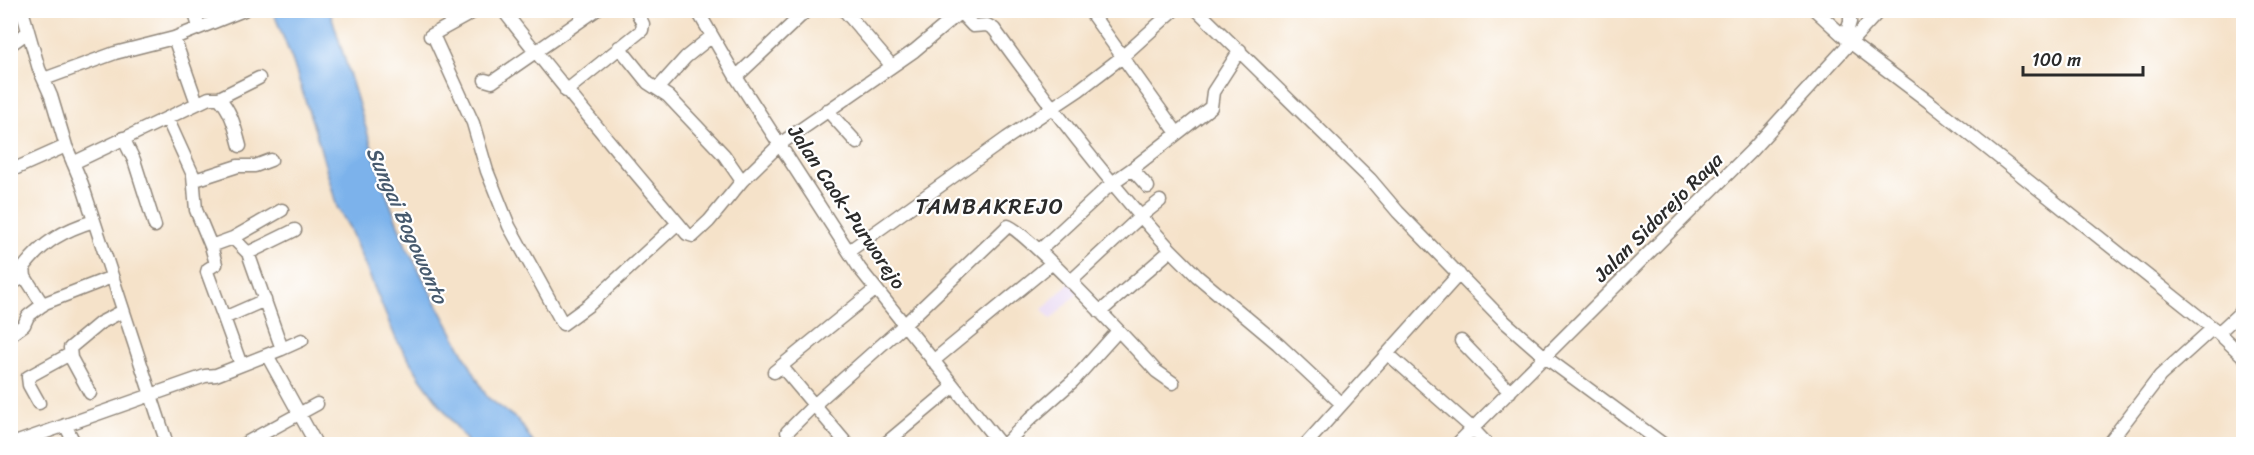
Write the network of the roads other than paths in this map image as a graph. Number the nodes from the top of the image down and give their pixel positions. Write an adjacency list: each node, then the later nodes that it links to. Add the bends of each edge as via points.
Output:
1 (22, 10): 19 (street)
2 (194, 10): 18 (street)
3 (243, 10): 18 (street)
4 (477, 10): 58 (street, via 431,36 473,123 509,226 563,324)
5 (503, 10): 26 (street)
6 (596, 10): 26 (street)
7 (636, 10): 24 (street, via 643,28)
8 (697, 10): 20 (street, Jalan Caok-Purworejo)
9 (807, 10): 29 (street)
10 (844, 10): 28 (street)
11 (1089, 10): 27 (street)
12 (1174, 10): 27 (street)
13 (1197, 10): 25 (street)
14 (1815, 10): 22 (street)
15 (1850, 10): 22 (street)
16 (1880, 10): 22 (street, Jalan Sidorejo Raya)
17 (960, 11): 28 (street, via 929,40); 37 (street, via 973,26 994,29)
18 (199, 27): 21 (street)
19 (28, 32): 23 (street); 31 (street)
20 (712, 36): 29 (street, Jalan Caok-Purworejo); 33 (street)
21 (174, 38): 31 (street, via 116,53); 36 (street)
22 (1848, 41): 81 (street); 90 (street, Jalan Sidorejo Raya, via 1737,165)
23 (10, 45)
24 (619, 47): 33 (street, via 648,83); 34 (street)
25 (1240, 50): 40 (street, via 1213,92 1211,107); 68 (street, via 1370,178)
26 (534, 51): 32 (street, via 492,82); 34 (street)
27 (1122, 57): 37 (street); 40 (street)
28 (891, 65): 38 (street)
29 (736, 77): 43 (street, Jalan Caok-Purworejo)
30 (259, 78): 35 (street)
31 (44, 79): 44 (street)
32 (485, 80)
33 (658, 88): 51 (street, via 724,155)
34 (566, 91): 58 (street)
35 (219, 98): 36 (street); 45 (street, via 229,110)
36 (197, 103): 39 (street)
37 (1054, 107): 52 (street); 65 (street)
38 (827, 110): 42 (street); 43 (street)
39 (167, 118): 41 (street); 50 (street)
40 (1178, 133): 48 (street)
41 (123, 138): 47 (street); 59 (street, via 144,185)
42 (857, 143)
43 (780, 144): 51 (street); 65 (street, Jalan Caok-Purworejo)
44 (66, 146): 47 (street); 49 (street)
45 (240, 146)
46 (272, 160): 50 (street)
47 (73, 163): 57 (street)
48 (1132, 170): 52 (street); 53 (street)
49 (10, 171)
50 (195, 180): 62 (street, via 196,210)
51 (742, 181): 58 (street, via 698,233 690,236)
52 (1112, 183): 56 (street); 63 (street)
53 (1148, 187)
54 (1160, 201): 56 (street)
55 (282, 210): 61 (street)
56 (1140, 216): 64 (street); 71 (street)
57 (94, 221): 69 (street, via 78,226 35,252 24,267); 70 (street)
58 (678, 223)
59 (155, 226)
60 (295, 230): 66 (street)
61 (233, 238): 62 (street); 66 (street)
62 (211, 246): 79 (street, via 216,264 207,272)
63 (1040, 250): 67 (street); 80 (street, via 1008,226)
64 (1171, 250): 78 (street); 101 (street)
65 (849, 251): 73 (street, Jalan Caok-Purworejo)
66 (248, 253): 74 (street)
67 (1052, 263): 71 (street); 92 (street)
68 (1459, 274): 88 (street); 90 (street, via 1497,315)
69 (25, 277): 72 (street); 75 (street)
70 (112, 277): 75 (street); 77 (street)
71 (1070, 282): 78 (street)
72 (10, 284)
73 (876, 289): 80 (street, Jalan Caok-Purworejo); 102 (street, via 778,370)
74 (265, 300): 79 (street); 86 (street)
75 (43, 305): 83 (street)
76 (2244, 309): 81 (street)
77 (123, 312): 87 (street, via 100,323 70,348); 98 (street)
78 (1100, 312): 82 (street)
79 (224, 318): 93 (street)
80 (904, 325): 92 (street, Jalan Caok-Purworejo); 102 (street)
81 (2215, 330): 91 (street); 121 (street, via 2160,376)
82 (1118, 331): 94 (street); 116 (street, via 1073,381)
83 (10, 335)
84 (302, 340): 86 (street)
85 (1461, 340): 96 (street)
86 (282, 349): 89 (street)
87 (70, 354): 97 (street); 99 (street, via 28,377)
88 (1388, 354): 101 (street); 105 (street)
89 (267, 355): 93 (street); 103 (street)
90 (1545, 357): 96 (street, Jalan Sidorejo Raya); 120 (street)
91 (2244, 357)
92 (933, 361): 95 (street, Jalan Caok-Purworejo)
93 (241, 365): 98 (street)
94 (1173, 383)
95 (952, 387): 114 (street); 115 (street, Jalan Caok-Purworejo)
96 (1510, 392): 105 (street, Jalan Sidorejo Raya)
97 (90, 393)
98 (152, 396): 104 (street); 110 (street)
99 (39, 403)
100 (317, 404): 103 (street)
101 (1342, 404): 117 (street)
102 (814, 405): 106 (street); 113 (street)
103 (298, 414): 111 (street); 112 (street)
104 (65, 425): 107 (street); 109 (street)
105 (1473, 429): 118 (street, Jalan Sidorejo Raya); 119 (street)
106 (787, 432)
107 (37, 440): 108 (street)
108 (12, 444)
109 (75, 444)
110 (167, 444)
111 (244, 444)
112 (316, 444)
113 (847, 444)
114 (885, 444)
115 (1000, 444)
116 (1005, 444)
117 (1306, 444)
118 (1457, 444)
119 (1487, 444)
120 (1663, 444)
121 (2108, 444)

